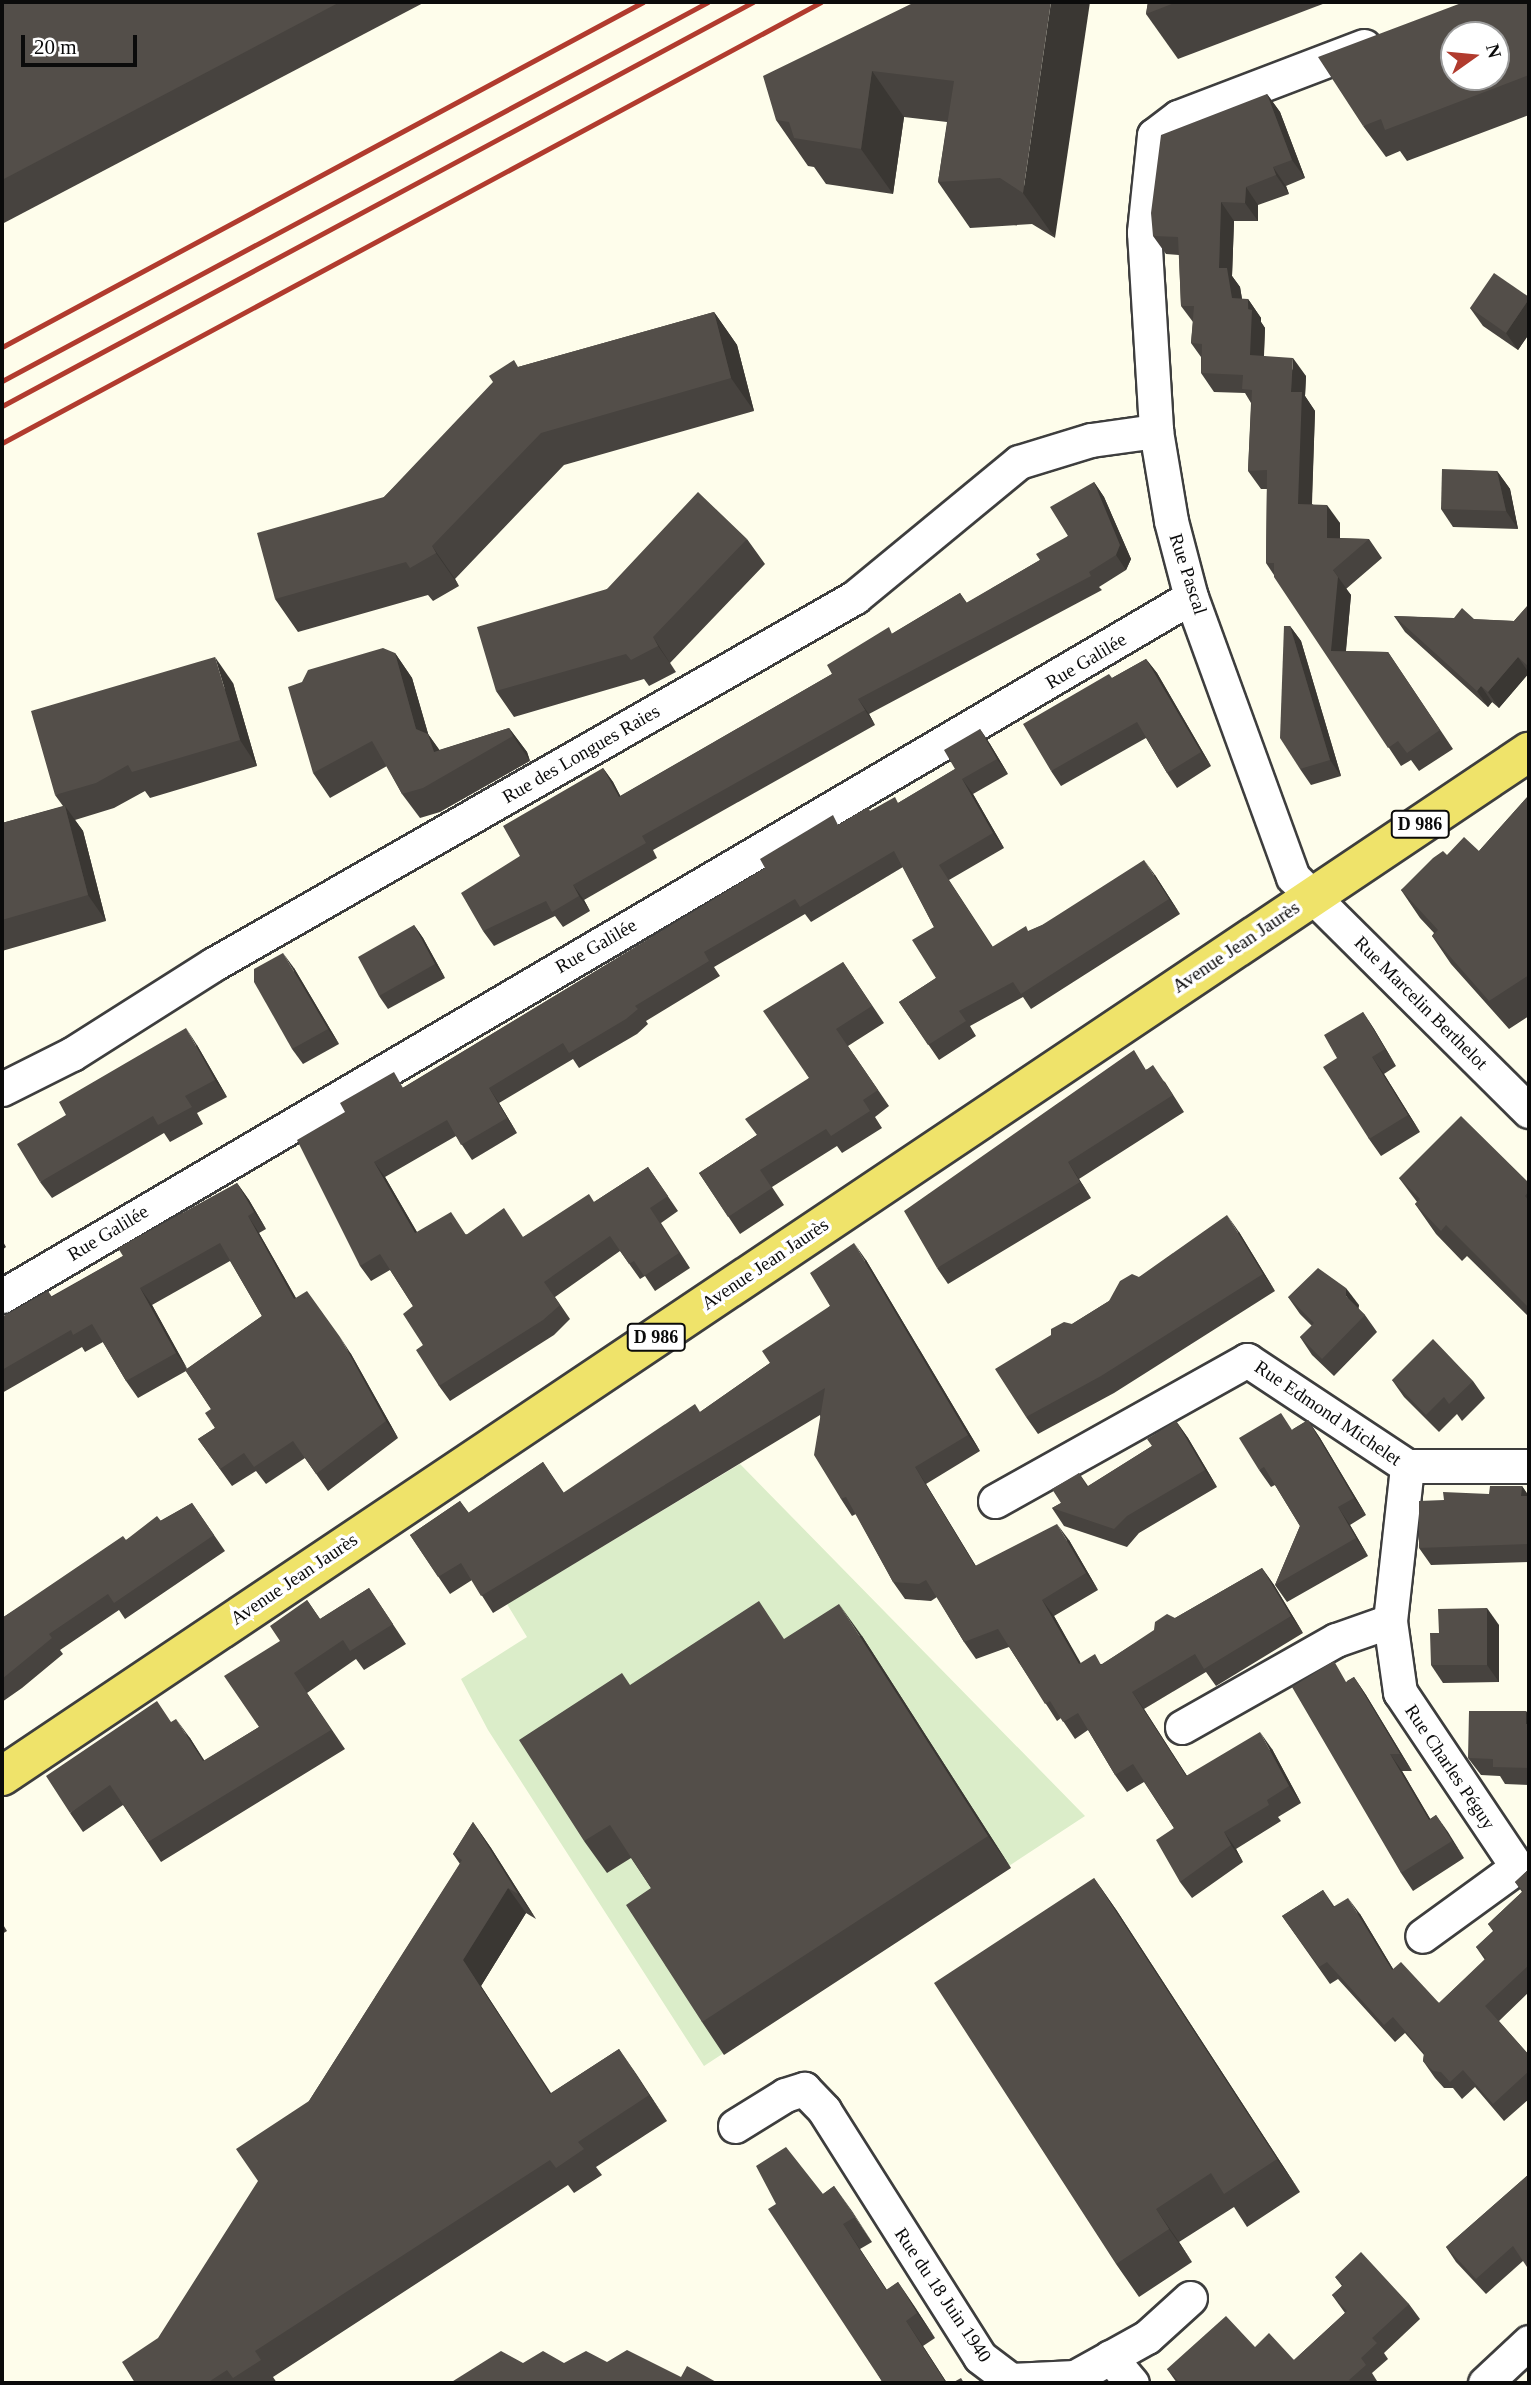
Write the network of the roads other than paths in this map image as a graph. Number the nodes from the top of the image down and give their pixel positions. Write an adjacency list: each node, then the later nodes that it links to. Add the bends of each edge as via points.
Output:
1 (1393, 35): 2 (street, Rue Pascal, via 1178,117 1154,135 1144,232)
2 (1156, 431): 3 (street, Rue Pascal, via 1171,521); 6 (street, Rue des Longues Raies, via 1113,435 1019,462 856,597 214,964 72,1054)
3 (1191, 597): 5 (street, Rue Pascal, via 1293,877); 8 (street, Rue Galilée)
4 (1529, 752): 5 (main road, Avenue Jean Jaurès / D 986)
5 (1310, 897): 7 (street, Rue Marcelin Berthelot); 14 (main road, Avenue Jean Jaurès / D 986)
6 (2, 1089)
7 (1529, 1111)
8 (2, 1296)
9 (1407, 1466): 10 (street, Rue Edmond Michelet); 11 (street, Rue Edmond Michelet, via 1247,1360); 12 (street, Rue Charles Péguy)
10 (1529, 1466)
11 (995, 1501)
12 (1390, 1620): 13 (street, via 1335,1640); 15 (street, Rue Charles Péguy, via 1400,1692)
13 (1182, 1727)
14 (2, 1776)
15 (1523, 1862): 16 (street, Rue Charles Péguy)
16 (1422, 1936)
17 (735, 2126): 20 (street, Rue du 18 Juin 1940, via 785,2095 804,2089 824,2110 981,2357 996,2371 1011,2380 1059,2380 1075,2377)
18 (1190, 2298): 20 (street, Rue du 18 Juin 1940, via 1147,2337)
19 (1526, 2352): 22 (street)
20 (1110, 2357): 21 (street)
21 (1132, 2383)
22 (1485, 2383)

